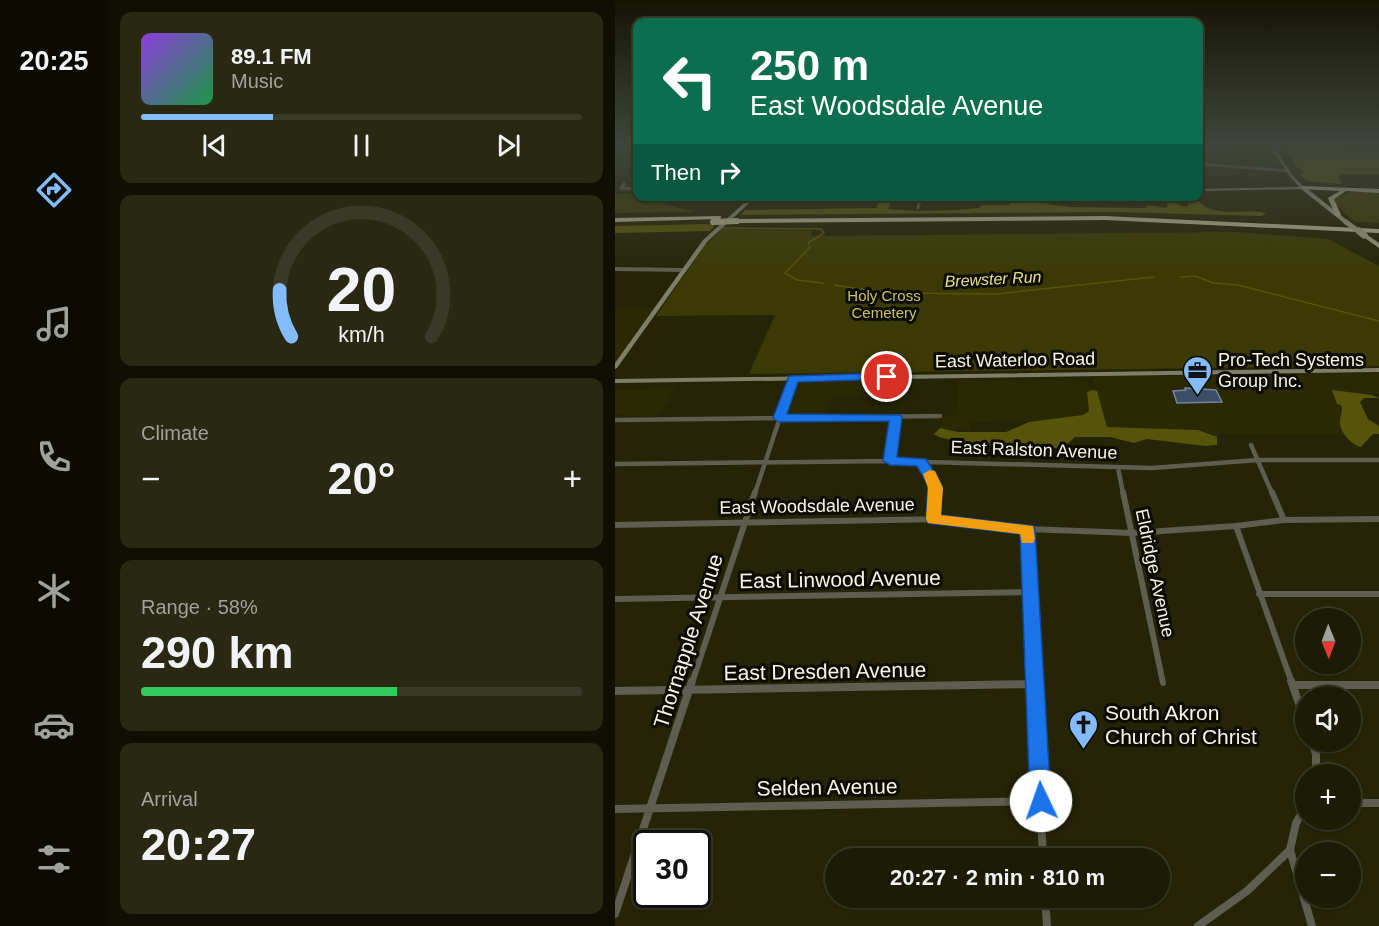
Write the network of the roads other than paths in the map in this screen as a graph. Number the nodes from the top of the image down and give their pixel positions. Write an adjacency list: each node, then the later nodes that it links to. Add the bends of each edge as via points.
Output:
1 (1303, 189): 2 (main road); 3 (highway); 4 (highway); 10 (main road)
2 (1203, 190)
3 (1352, 190): 4 (highway); 10 (highway, via 1331,198)
4 (1379, 190)
5 (749, 201): 16 (main road, via 715,231)
6 (869, 201): 8 (street)
7 (920, 201): 9 (street)
8 (873, 202)
9 (918, 208)
10 (1338, 215): 14 (main road, bridge)
11 (739, 219): 12 (highway, bridge); 13 (highway, via 1086,218); 13 (highway, via 1086,214)
12 (615, 222)
13 (1379, 228)
14 (1379, 246)
15 (615, 269): 16 (street)
16 (684, 270): 17 (main road)
17 (615, 368)
18 (1379, 370): 19 (main road, East Waterloo Road)
19 (793, 378): 20 (main road, East Waterloo Road); 23 (street, Thornapple Avenue)
20 (615, 381)
21 (940, 416): 22 (street)
22 (896, 417): 23 (street); 28 (street)
23 (779, 418): 24 (street); 30 (street, Thornapple Avenue)
24 (615, 420)
25 (1251, 445): 26 (street)
26 (1258, 460): 27 (street, East Ralston Avenue); 32 (street, East Ralston Avenue); 35 (street)
27 (1379, 460)
28 (890, 461): 29 (street, East Ralston Avenue); 30 (street, East Ralston Avenue)
29 (922, 462): 32 (street, East Ralston Avenue); 33 (street, via 935,485)
30 (765, 463): 31 (street, East Ralston Avenue); 36 (street, Thornapple Avenue)
31 (615, 464)
32 (1119, 468): 40 (street, Eldridge Avenue)
33 (933, 519): 36 (street, East Woodsdale Avenue); 39 (street, East Woodsdale Avenue)
34 (1379, 519): 35 (street, East Woodsdale Avenue)
35 (1284, 520): 38 (street, East Woodsdale Avenue)
36 (745, 523): 37 (street, East Woodsdale Avenue); 44 (street, Thornapple Avenue)
37 (615, 525)
38 (1236, 526): 40 (street, East Woodsdale Avenue); 42 (street)
39 (1027, 529): 40 (street, East Woodsdale Avenue); 41 (street)
40 (1132, 533): 46 (street, Eldridge Avenue)
41 (1030, 592): 44 (street, East Linwood Avenue); 47 (street)
42 (1259, 594): 43 (street); 49 (street)
43 (1379, 594)
44 (720, 597): 45 (street, East Linwood Avenue); 50 (street, Thornapple Avenue)
45 (615, 599)
46 (1163, 683)
47 (1035, 684): 50 (street, East Dresden Avenue); 53 (street)
48 (1379, 685): 49 (street)
49 (1293, 686): 52 (street)
50 (690, 690): 51 (street, East Dresden Avenue); 56 (street, Thornapple Avenue)
51 (615, 691)
52 (1295, 692)
53 (1041, 801): 56 (street, Selden Avenue); 59 (street)
54 (1361, 803): 55 (street)
55 (1379, 803)
56 (650, 808): 57 (street, Selden Avenue); 62 (street, Thornapple Avenue)
57 (615, 809)
58 (1295, 828): 60 (street)
59 (1043, 848)
60 (1290, 850): 64 (street, via 1251,889); 65 (street)
61 (1046, 908): 63 (street)
62 (615, 914)
63 (1047, 926)
64 (1198, 926)
65 (1312, 926)

